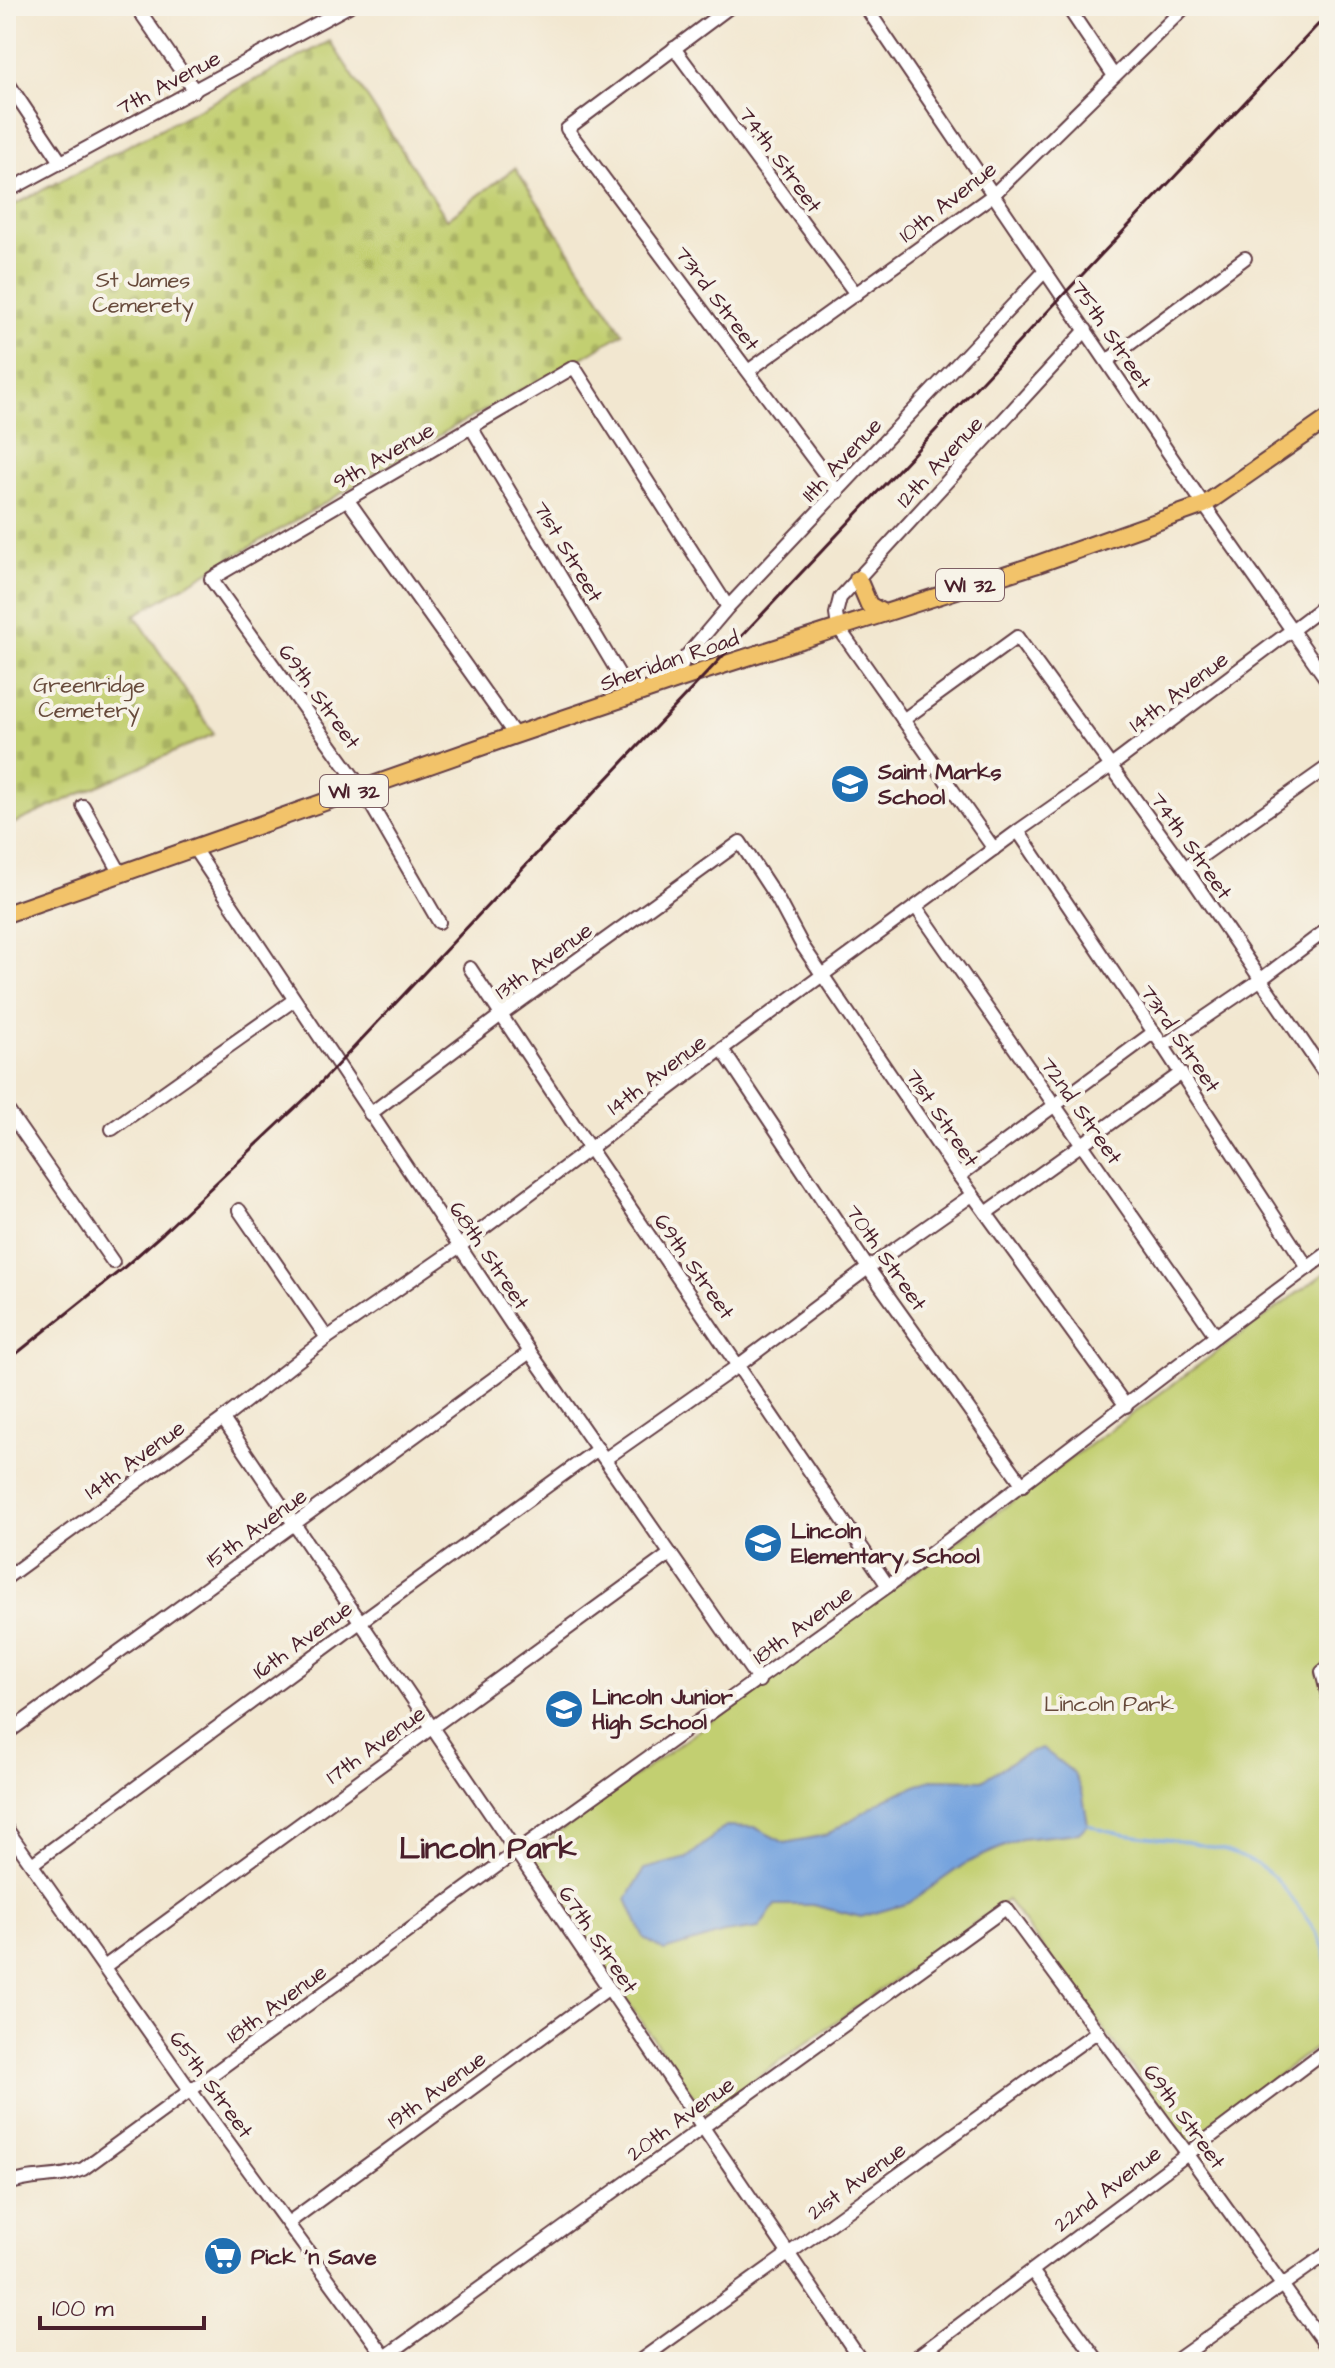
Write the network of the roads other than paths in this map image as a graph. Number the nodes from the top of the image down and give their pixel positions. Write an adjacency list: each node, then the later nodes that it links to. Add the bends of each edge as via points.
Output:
1 (136, 6): 12 (street)
2 (319, 6): 8 (street)
3 (349, 6): 8 (street, 7th Avenue)
4 (731, 6): 9 (street)
5 (865, 6): 15 (street, 75th Street)
6 (1067, 6): 10 (street)
7 (1186, 6): 10 (street, 10th Avenue)
8 (327, 18): 12 (street, 7th Avenue)
9 (674, 48): 18 (street, 74th Street); 21 (street, 73rd Street, via 567,129)
10 (1114, 76): 15 (street, 10th Avenue)
11 (6, 80): 13 (street)
12 (195, 91): 13 (street, 7th Avenue)
13 (61, 162): 14 (street, 7th Avenue)
14 (6, 192)
15 (993, 195): 17 (street, 75th Street); 18 (street, 10th Avenue)
16 (1245, 258): 20 (street)
17 (1045, 271): 19 (street, 75th Street); 24 (street, 11th Avenue)
18 (856, 294): 21 (street, 10th Avenue)
19 (1086, 330): 20 (street, 75th Street); 28 (street, 12th Avenue)
20 (1107, 361): 26 (street, 75th Street)
21 (748, 371): 24 (street, 73rd Street)
22 (1329, 418): 26 (main road, Sheridan Road / WI 32)
23 (471, 427): 25 (street, 9th Avenue); 30 (street, 9th Avenue, via 574,367); 36 (street, 71st Street)
24 (838, 492): 30 (street, 11th Avenue)
25 (347, 499): 27 (street, 9th Avenue); 38 (street)
26 (1204, 505): 31 (main road, Sheridan Road / WI 32); 33 (street, 75th Street)
27 (211, 579): 41 (street, 69th Street)
28 (858, 579): 31 (main road, via 869,605); 32 (street, 12th Avenue, via 840,598)
29 (1329, 602): 33 (street, 14th Avenue)
30 (728, 607): 34 (street, 11th Avenue, via 684,659)
31 (883, 613): 32 (main road, Sheridan Road / WI 32)
32 (838, 627): 34 (main road, Sheridan Road / WI 32); 37 (street)
33 (1292, 629): 35 (street, 75th Street); 39 (street, 14th Avenue)
34 (676, 680): 36 (main road, Sheridan Road / WI 32)
35 (1329, 683)
36 (632, 696): 38 (main road, Sheridan Road / WI 32)
37 (903, 720): 39 (street, 74th Street, via 1017,637); 46 (street)
38 (515, 735): 41 (main road, Sheridan Road / WI 32)
39 (1111, 766): 43 (street, 14th Avenue); 47 (street, 74th Street)
40 (1329, 766): 47 (street)
41 (362, 789): 45 (main road, Sheridan Road / WI 32); 51 (street, 69th Street)
42 (83, 806): 48 (street)
43 (1018, 831): 46 (street, 14th Avenue); 58 (street, 73rd Street)
44 (740, 842): 54 (street, 71st Street); 57 (street, 13th Avenue)
45 (193, 847): 48 (main road, Sheridan Road / WI 32); 56 (street, 68th Street)
46 (994, 849): 49 (street, 14th Avenue)
47 (1185, 868): 55 (street, 74th Street)
48 (121, 874): 50 (main road, Sheridan Road / WI 32)
49 (916, 907): 54 (street, 14th Avenue); 63 (street, 72nd Street)
50 (6, 914)
51 (439, 922)
52 (1329, 928): 55 (street)
53 (470, 968): 57 (street, 69th Street)
54 (822, 975): 60 (street, 14th Avenue); 69 (street, 71st Street)
55 (1260, 980): 59 (street); 62 (street, 74th Street)
56 (294, 1000): 65 (street, 68th Street); 66 (street)
57 (501, 1015): 65 (street, 13th Avenue); 68 (street, 69th Street)
58 (1154, 1032): 59 (street, 73rd Street); 63 (street)
59 (1163, 1046): 61 (street, 73rd Street)
60 (722, 1049): 68 (street, 14th Avenue); 76 (street, 70th Street)
61 (1181, 1073): 67 (street); 77 (street, 73rd Street)
62 (1329, 1080)
63 (1054, 1104): 67 (street, 72nd Street); 69 (street)
64 (6, 1108): 75 (street)
65 (370, 1114): 73 (street, 68th Street)
66 (112, 1129)
67 (1082, 1144): 72 (street); 78 (street, 72nd Street)
68 (590, 1149): 73 (street, 14th Avenue); 81 (street, 69th Street)
69 (959, 1176): 70 (street, 71st Street)
70 (972, 1195): 72 (street, 71st Street); 76 (street, 16th Avenue)
71 (239, 1210): 79 (street)
72 (986, 1213): 82 (street, 71st Street)
73 (460, 1246): 79 (street, 14th Avenue); 80 (street, 68th Street)
74 (1329, 1252): 77 (street, 18th Avenue)
75 (113, 1262)
76 (868, 1268): 81 (street, 16th Avenue); 85 (street, 70th Street)
77 (1308, 1268): 78 (street, 18th Avenue)
78 (1216, 1336): 82 (street, 18th Avenue)
79 (327, 1338): 83 (street, 14th Avenue)
80 (530, 1352): 84 (street, 68th Street); 86 (street, 15th Avenue)
81 (739, 1365): 84 (street, 16th Avenue); 89 (street, 69th Street)
82 (1126, 1406): 85 (street, 18th Avenue)
83 (223, 1419): 86 (street, 67th Street); 88 (street, 14th Avenue)
84 (602, 1454): 87 (street, 68th Street); 90 (street, 16th Avenue)
85 (1023, 1485): 89 (street, 18th Avenue)
86 (294, 1524): 90 (street, 67th Street); 95 (street, 15th Avenue)
87 (670, 1554): 92 (street, 68th Street); 94 (street, 17th Avenue)
88 (6, 1578)
89 (888, 1586): 92 (street, 18th Avenue)
90 (360, 1622): 94 (street, 67th Street); 98 (street, 16th Avenue)
91 (1325, 1669): 93 (street)
92 (759, 1681): 97 (street, 18th Avenue)
93 (1329, 1700)
94 (432, 1728): 97 (street, 67th Street); 100 (street, 17th Avenue)
95 (6, 1734)
96 (6, 1828): 98 (street, 65th Street)
97 (516, 1852): 101 (street, 67th Street); 104 (street, 18th Avenue)
98 (32, 1864): 100 (street, 65th Street)
99 (1006, 1908): 102 (street, 69th Street); 105 (street, 20th Avenue)
100 (104, 1967): 104 (street, 65th Street)
101 (609, 1988): 105 (street, 67th Street); 108 (street, 19th Avenue)
102 (1098, 2031): 106 (street, 69th Street); 110 (street, 21st Avenue)
103 (1329, 2048): 106 (street, 22nd Avenue)
104 (190, 2090): 107 (street, 18th Avenue, via 83,2169); 108 (street, 65th Street)
105 (702, 2126): 110 (street, 67th Street); 114 (street, 20th Avenue)
106 (1187, 2153): 111 (street, 22nd Avenue); 112 (street, 69th Street)
107 (6, 2185)
108 (288, 2223): 114 (street, 65th Street)
109 (1329, 2252): 112 (street)
110 (788, 2253): 115 (street, 21st Avenue); 116 (street, 67th Street)
111 (1032, 2271): 117 (street, 22nd Avenue); 118 (street)
112 (1283, 2285): 113 (street, 69th Street); 119 (street)
113 (1329, 2350)
114 (384, 2360)
115 (638, 2362)
116 (862, 2362)
117 (910, 2362)
118 (1099, 2362)
119 (1174, 2362)

